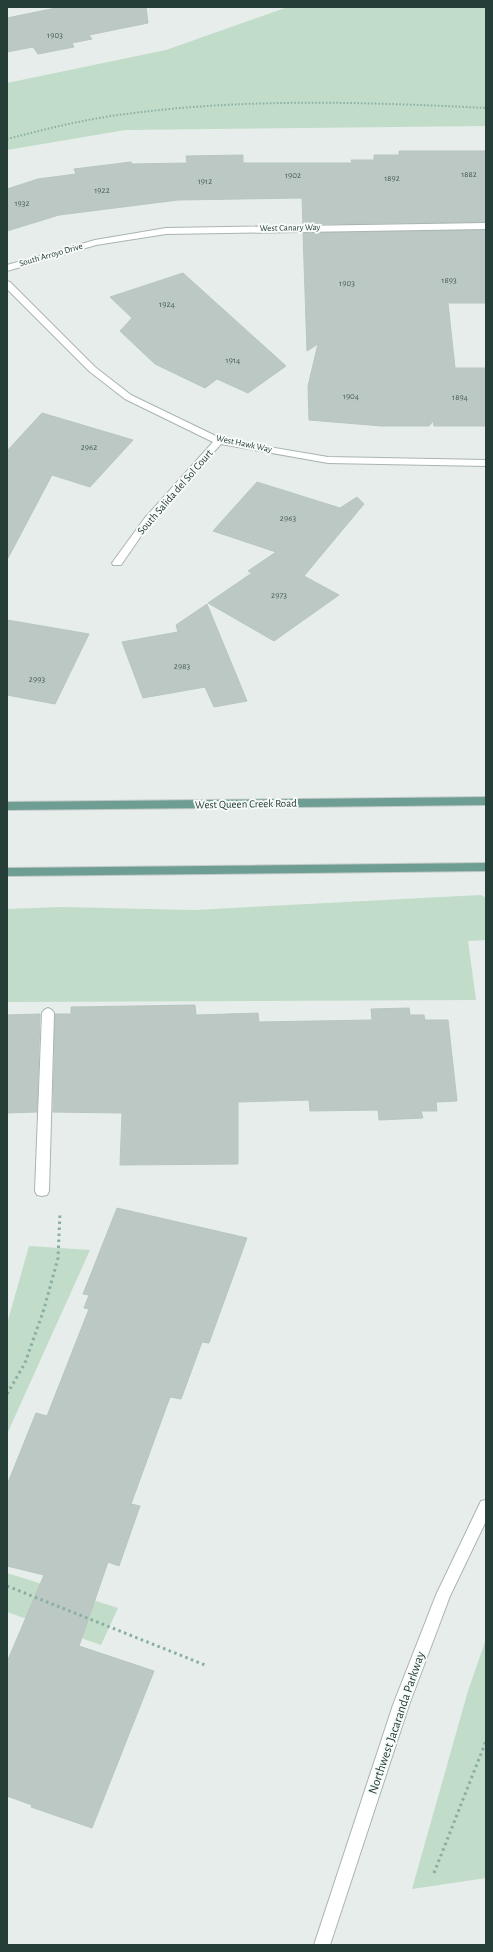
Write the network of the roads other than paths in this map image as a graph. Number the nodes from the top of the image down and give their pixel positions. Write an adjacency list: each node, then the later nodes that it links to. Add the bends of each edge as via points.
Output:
1 (486, 226): 2 (street, West Canary Way, via 166,232)
2 (95, 243): 3 (street, South Arroyo Drive)
3 (7, 268)
4 (7, 284): 5 (street, West Hawk Way, via 92,369 128,397)
5 (219, 441): 6 (street, West Hawk Way, via 328,460); 7 (street, South Salida del Sol Court, via 147,521)
6 (486, 463)
7 (117, 563)
8 (486, 801): 9 (main road, West Queen Creek Road)
9 (7, 806)
10 (486, 866): 11 (main road)
11 (7, 872)
12 (48, 1013): 13 (street)
13 (42, 1191)
14 (486, 1506): 15 (street, Northwest Jacaranda Parkway, via 443,1595 401,1705)
15 (322, 1945)

